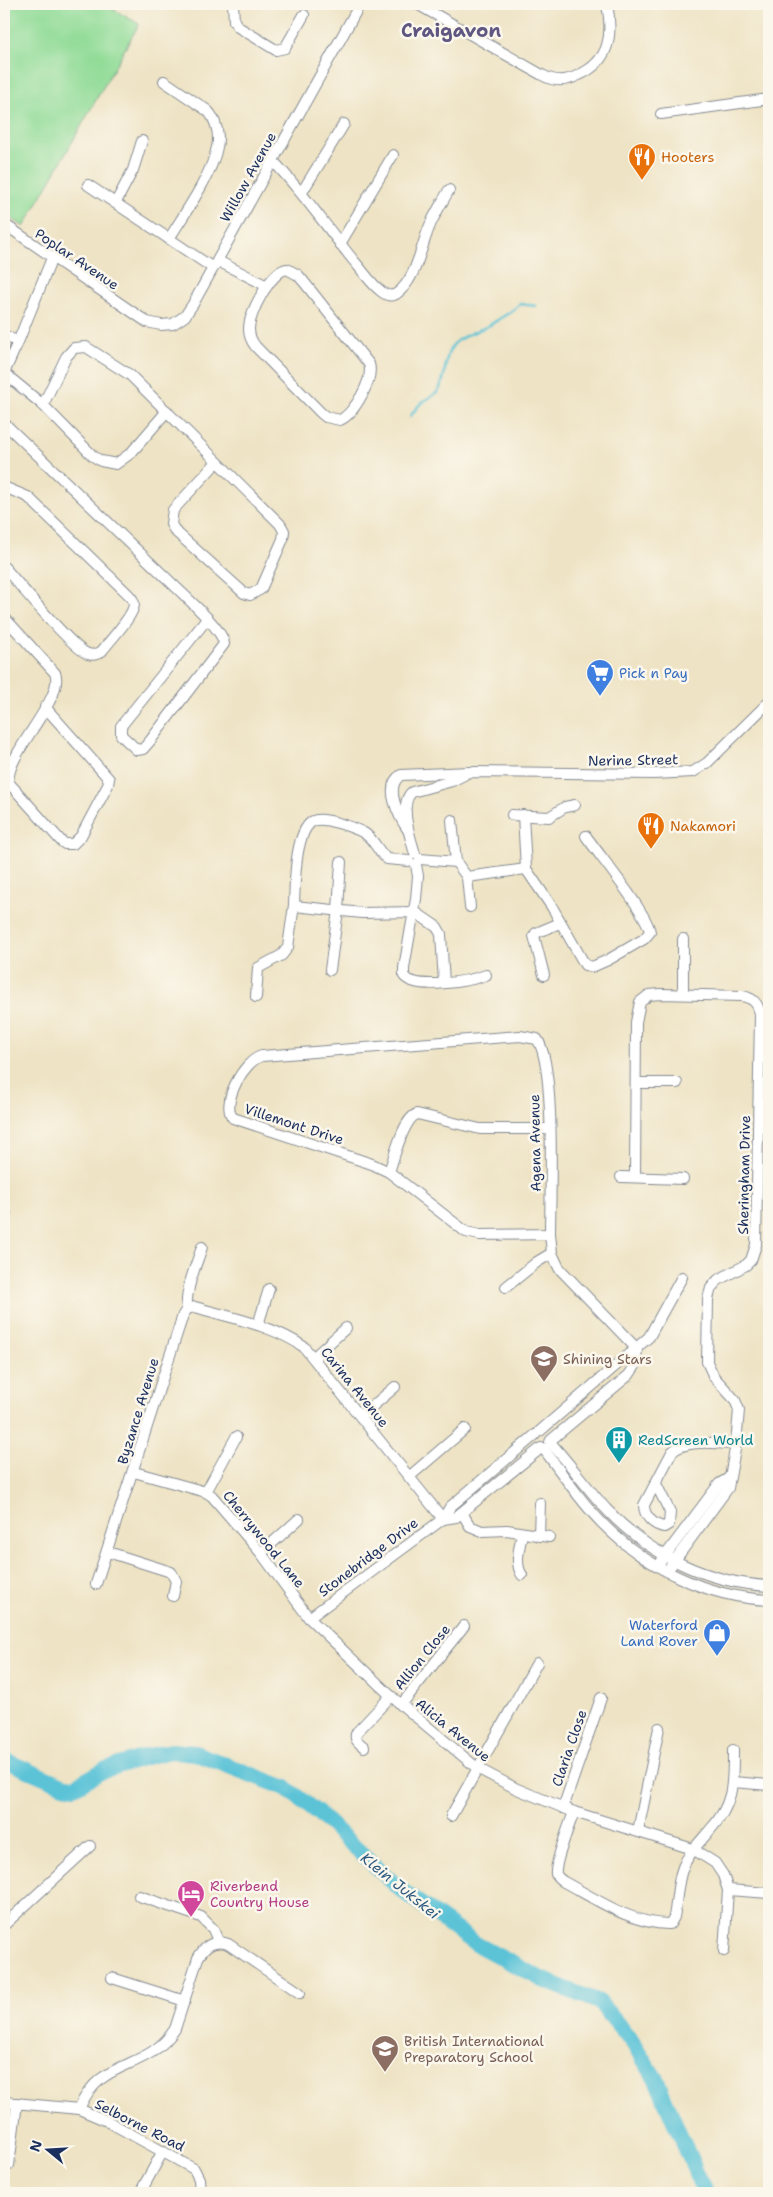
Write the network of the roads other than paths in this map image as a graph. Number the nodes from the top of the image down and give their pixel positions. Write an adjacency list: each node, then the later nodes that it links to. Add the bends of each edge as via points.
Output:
1 (360, 4): 12 (street, Willow Avenue)
2 (607, 4): 4 (street, via 609,30 603,57 593,68 562,81 542,75)
3 (231, 5): 5 (street, via 238,27 276,50 285,48)
4 (423, 5)
5 (304, 15)
6 (164, 81): 18 (street, via 208,111 213,117 218,140 203,181)
7 (769, 100): 8 (street)
8 (661, 114)
9 (344, 124): 15 (street)
10 (142, 141): 16 (street)
11 (393, 154): 19 (street)
12 (273, 161): 15 (street); 21 (street, Willow Avenue)
13 (88, 185): 16 (street)
14 (449, 190): 19 (street, via 431,222 418,262 401,290 393,296 377,288)
15 (302, 192): 19 (street)
16 (116, 202): 18 (street)
17 (4, 224): 20 (street, Poplar Avenue)
18 (169, 239): 21 (street)
19 (340, 244)
20 (52, 258): 23 (street, Poplar Avenue); 25 (street)
21 (215, 264): 22 (street); 23 (street, Willow Avenue, via 193,304 178,321 161,325)
22 (267, 286): 22 (street, via 277,273 292,271 365,358 370,369 368,381 354,409 344,418 332,419 321,414 252,342 250,320)
23 (136, 315)
24 (4, 335): 25 (street)
25 (18, 342): 26 (street)
26 (4, 373): 27 (street)
27 (43, 405): 28 (street, via 93,456 116,464 131,453); 28 (street, via 70,351 82,346 130,375)
28 (167, 411): 30 (street)
29 (4, 424): 34 (street)
30 (216, 463): 30 (street, via 173,510 171,524 175,531 250,595 261,589 284,531)
31 (4, 487): 32 (street, via 28,496 128,594 134,607 102,651 89,655 74,644)
32 (4, 567)
33 (4, 617): 36 (street, via 54,673 56,684)
34 (206, 619): 34 (street, via 121,726 122,735 137,750 143,749 150,741 224,644 223,638)
35 (769, 702): 37 (street, Nerine Street, via 708,763 692,772)
36 (45, 707): 36 (street, via 8,780 61,841 73,844 81,836 109,779)
37 (470, 772): 38 (street, Nerine Street, via 401,775 395,779); 39 (street, Nerine Street, via 452,781 412,792)
38 (393, 792): 39 (street); 42 (street)
39 (407, 797): 42 (street)
40 (575, 805): 47 (street, via 549,817 518,815)
41 (452, 820): 46 (street)
42 (408, 830): 44 (street)
43 (586, 836): 53 (street, via 632,900 650,932 644,939 592,967 582,961)
44 (415, 860): 46 (street); 49 (street, via 387,859 371,839 358,830 315,820 306,831 297,859); 52 (street, via 418,876)
45 (340, 862): 51 (street)
46 (456, 862): 48 (street)
47 (526, 869): 48 (street); 53 (street)
48 (467, 877): 50 (street)
49 (294, 906): 51 (street); 60 (street, via 288,947 282,956 258,968)
50 (470, 908)
51 (338, 910): 52 (street); 55 (street)
52 (415, 912): 58 (street, via 439,930); 58 (street, via 404,976 410,982)
53 (560, 923): 57 (street, via 534,936)
54 (683, 939): 59 (street)
55 (330, 970)
56 (486, 975): 58 (street, via 466,981)
57 (544, 975)
58 (444, 982)
59 (684, 994): 62 (street, Sheringham Drive, via 653,994 640,1002 636,1022); 90 (street, Sheringham Drive, via 749,998 756,1003 760,1014 756,1245 746,1265 714,1284 707,1307 707,1362 739,1410)
60 (256, 998)
61 (532, 1037): 64 (street, Agena Avenue, via 540,1044 544,1055); 65 (street, Villemont Drive, via 272,1055 255,1057 246,1065 229,1102 228,1110 233,1118)
62 (637, 1083): 63 (street); 67 (street, Sheringham Drive)
63 (677, 1083)
64 (550, 1130): 65 (street, via 480,1129 417,1114 406,1124); 71 (street, Agena Avenue)
65 (389, 1172): 71 (street, Villemont Drive, via 466,1232 480,1235)
66 (621, 1177): 67 (street)
67 (635, 1177): 68 (street)
68 (683, 1178)
69 (4, 1207): 70 (street)
70 (4, 1226)
71 (550, 1234): 73 (street, Agena Avenue)
72 (202, 1246): 77 (street, Byzance Avenue, via 189,1289)
73 (552, 1253): 75 (street); 80 (street, Agena Avenue, via 559,1268)
74 (682, 1277): 80 (street, Stonebridge Drive, via 649,1337)
75 (506, 1286)
76 (270, 1288): 78 (street)
77 (187, 1309): 78 (street, Carina Avenue, via 195,1308); 91 (street, Byzance Avenue)
78 (258, 1325): 81 (street, Carina Avenue, via 291,1338)
79 (346, 1328): 81 (street)
80 (637, 1349): 83 (street, Stonebridge Drive); 84 (street, Stonebridge Drive, via 635,1366 629,1375)
81 (314, 1357): 85 (street, Carina Avenue)
82 (395, 1387): 85 (street)
83 (579, 1399): 84 (street); 87 (street, Stonebridge Drive)
84 (588, 1410): 89 (street, Stonebridge Drive)
85 (361, 1416): 93 (street, Carina Avenue)
86 (465, 1429): 93 (street)
87 (538, 1433): 89 (street, via 549,1434); 89 (street, via 534,1442); 92 (street, Stonebridge Drive)
88 (236, 1437): 97 (street)
89 (546, 1444): 95 (street, Stonebridge Drive); 98 (street); 100 (street)
90 (736, 1444): 94 (street, Sheringham Drive); 96 (street, via 678,1448 668,1457)
91 (134, 1472): 97 (street, Cherrywood Lane); 105 (street, Byzance Avenue)
92 (490, 1473): 95 (street); 103 (street, Stonebridge Drive, via 450,1507)
93 (410, 1476): 103 (street, Carina Avenue)
94 (729, 1478): 107 (street, via 719,1484); 108 (street, Sheringham Drive, via 728,1488)
95 (498, 1483): 101 (street, Stonebridge Drive)
96 (656, 1484)
97 (206, 1492): 106 (street, Cherrywood Lane, via 222,1506)
98 (595, 1496): 100 (street); 107 (street, via 624,1526)
99 (540, 1503): 104 (street, via 544,1537)
100 (585, 1503): 109 (street, via 617,1538)
101 (462, 1513): 103 (street, Stonebridge Drive); 104 (street, via 470,1526 478,1530)
102 (299, 1519): 106 (street)
103 (443, 1519): 116 (street, Stonebridge Drive)
104 (522, 1533): 111 (street, via 517,1562)
105 (108, 1552): 112 (street, Byzance Avenue); 114 (street, via 171,1572 176,1581)
106 (260, 1553): 116 (street, Cherrywood Lane)
107 (665, 1556): 108 (street); 109 (street)
108 (675, 1561): 110 (street, Sheringham Drive); 113 (street, via 717,1578)
109 (657, 1566): 110 (street)
110 (668, 1571): 115 (street, via 727,1594)
111 (522, 1575)
112 (96, 1584)
113 (769, 1586)
114 (173, 1596)
115 (769, 1600)
116 (310, 1618): 119 (street, Alicia Avenue)
117 (464, 1626): 121 (street, Allion Close)
118 (537, 1663): 125 (street)
119 (391, 1696): 121 (street, Alicia Avenue); 123 (street, via 357,1732 355,1738)
120 (601, 1698): 128 (street, Claria Close)
121 (401, 1705): 125 (street, Alicia Avenue)
122 (659, 1728): 131 (street)
123 (364, 1747)
124 (733, 1750): 126 (street)
125 (477, 1768): 128 (street, Alicia Avenue, via 516,1789); 130 (street)
126 (733, 1782): 127 (street); 133 (street, via 724,1812)
127 (769, 1785)
128 (563, 1808): 129 (street, Alicia Avenue)
129 (574, 1812): 131 (street, Alicia Avenue); 133 (street, via 558,1860 558,1877 643,1921 670,1924 682,1868)
130 (451, 1816)
131 (638, 1831): 133 (street, Alicia Avenue)
132 (90, 1846): 137 (street)
133 (693, 1849): 134 (street, Alicia Avenue, via 715,1863)
134 (728, 1890): 135 (street); 139 (street)
135 (769, 1893)
136 (139, 1896): 138 (street, via 201,1917 213,1929)
137 (4, 1926)
138 (218, 1941): 141 (street, via 234,1947); 142 (street, via 201,1952)
139 (724, 1951)
140 (112, 1978): 142 (street)
141 (300, 1993)
142 (184, 2001): 145 (street, via 175,2029 168,2039 150,2055 100,2077 87,2092)
143 (4, 2102): 144 (street, Selborne Road)
144 (17, 2103): 145 (street, Selborne Road); 147 (street)
145 (79, 2109): 146 (street, Selborne Road)
146 (163, 2151): 148 (street); 149 (street, Selborne Road, via 194,2169)
147 (8, 2165)
148 (140, 2193)
149 (200, 2193)

